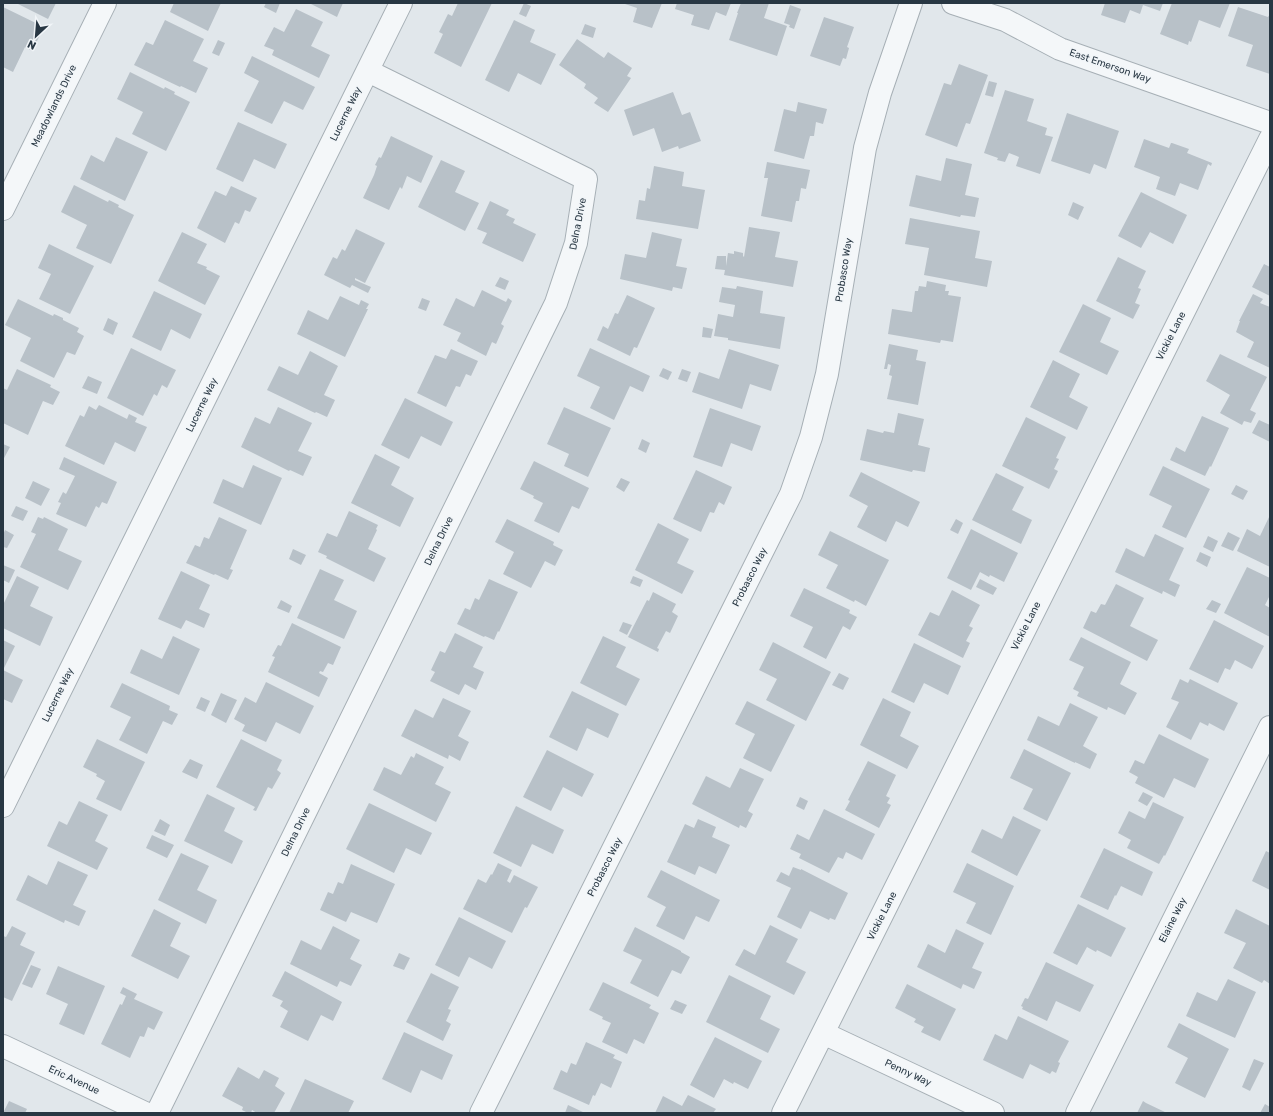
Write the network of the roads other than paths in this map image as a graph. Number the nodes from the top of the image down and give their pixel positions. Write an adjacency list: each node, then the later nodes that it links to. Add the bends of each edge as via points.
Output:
1 (105, 3): 8 (street, Meadowlands Drive)
2 (401, 3): 5 (street, Lucerne Way)
3 (911, 3): 15 (street, Probasco Way, via 880,93 865,148 827,374 811,437 791,494)
4 (953, 3): 6 (street, East Emerson Way, via 1005,20 1060,49)
5 (368, 71): 10 (street, Lucerne Way); 14 (street, Delna Drive, via 586,179 576,243 556,303)
6 (1270, 123)
7 (1270, 139): 11 (street, Vickie Lane)
8 (3, 209)
9 (1270, 727): 18 (street, Elaine Way)
10 (3, 806)
11 (823, 1033): 16 (street, Vickie Lane); 17 (street, Penny Way)
12 (3, 1046): 13 (street, Eric Avenue)
13 (145, 1113)
14 (157, 1113)
15 (481, 1113)
16 (783, 1113)
17 (994, 1113)
18 (1077, 1113)

